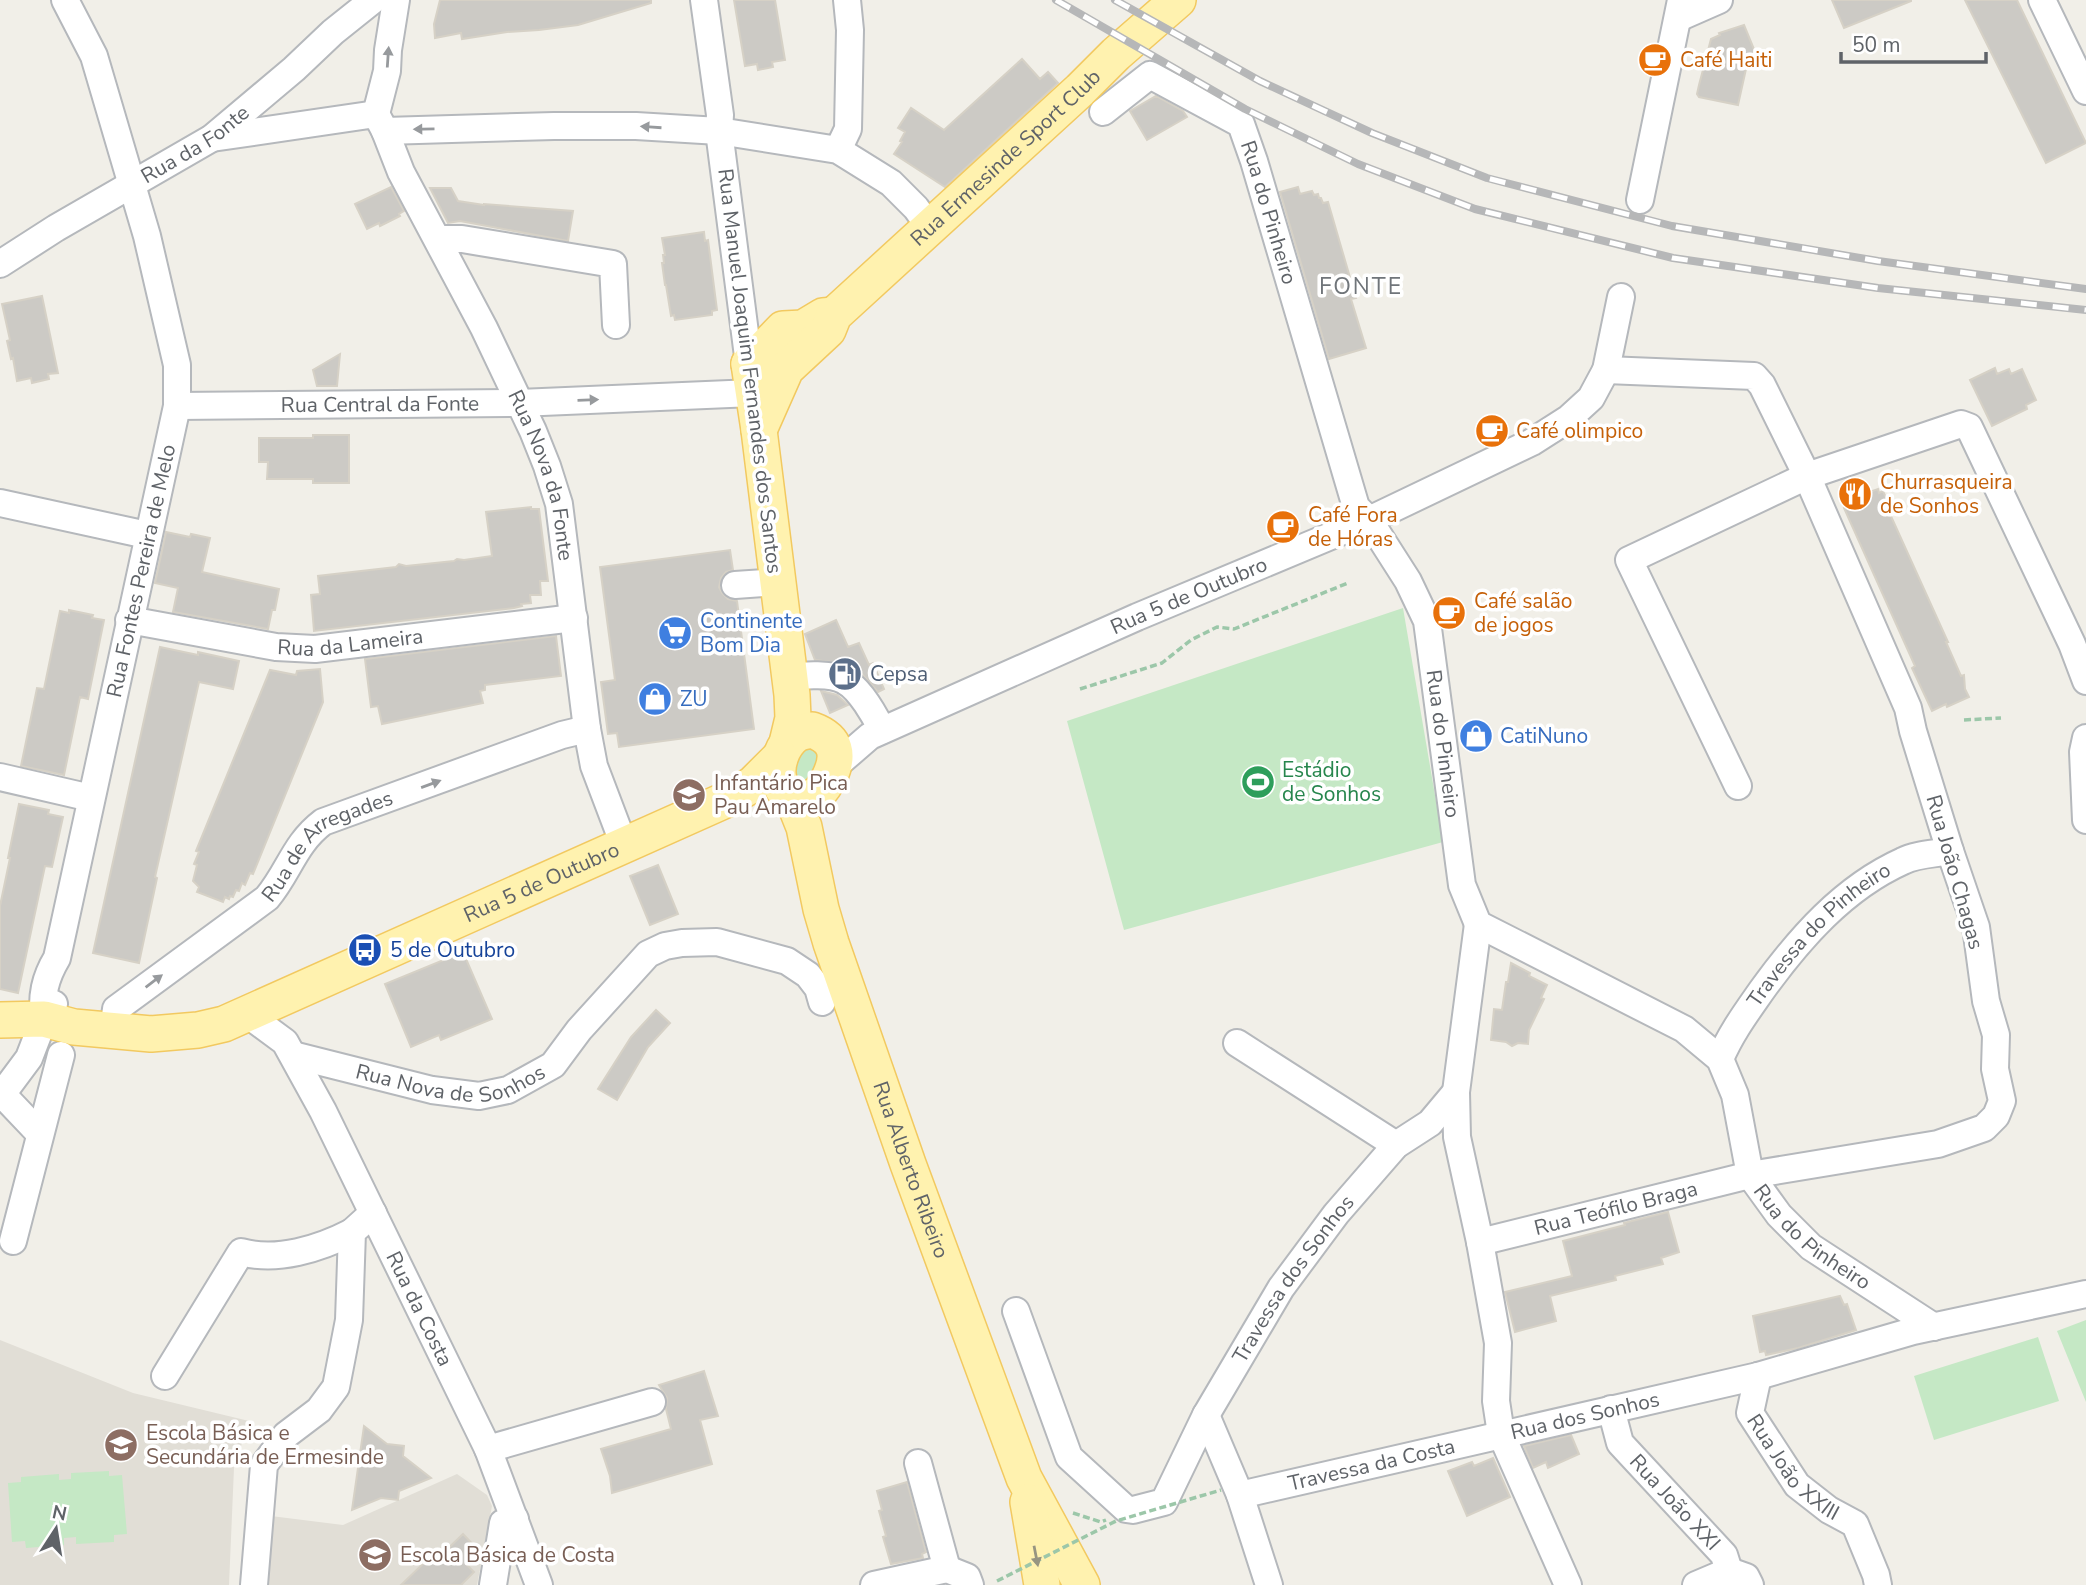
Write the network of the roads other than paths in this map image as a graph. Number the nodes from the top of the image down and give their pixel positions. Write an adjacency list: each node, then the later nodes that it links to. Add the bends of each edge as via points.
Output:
1 (65, 0): 16 (street, Rua Fontes Pereira de Melo, via 94,56)
2 (373, 0): 14 (street, Rua da Fonte)
3 (396, 0): 12 (street, one-way to 3)
4 (704, 0): 13 (street, Rua Manuel Joaquim Fernandes dos Santos)
5 (846, 0): 15 (street, via 850,30 848,129)
6 (1178, 0): 18 (main road, Rua Ermesinde Sport Club)
7 (1719, 0): 9 (street)
8 (2042, 0): 10 (street)
9 (1679, 9): 17 (street)
10 (2086, 91)
11 (1103, 111): 34 (street, Rua do Pinheiro, via 1150,75 1241,124 1356,507)
12 (380, 122): 13 (street, one-way to 12); 14 (street); 19 (street, Rua Nova da Fonte)
13 (719, 131): 15 (street); 21 (street, Rua Manuel Joaquim Fernandes dos Santos)
14 (212, 138): 16 (street, Rua da Fonte)
15 (838, 150): 18 (street, via 891,183)
16 (132, 184): 20 (street, Rua da Fonte); 30 (street, Rua Fontes Pereira de Melo, via 177,365)
17 (1640, 200)
18 (929, 226): 23 (main road, Rua Ermesinde Sport Club)
19 (438, 239): 24 (street, via 612,264); 29 (street, Rua Nova da Fonte)
20 (0, 264)
21 (741, 295): 25 (street, via 763,319); 28 (street, Rua Manuel Joaquim Fernandes dos Santos)
22 (1621, 297): 27 (street, Rua 5 de Outubro)
23 (834, 314): 25 (main road, Rua Ermesinde Sport Club, via 803,328); 26 (main road, Rua Ermesinde Sport Club, via 828,330)
24 (616, 324)
25 (783, 329): 28 (main road)
26 (786, 369): 28 (main road); 31 (main road, Rua Ermesinde Sport Club)
27 (1606, 370): 32 (street, Rua João Chagas, via 1754,376); 34 (street, Rua 5 de Outubro, via 1591,398 1532,442)
28 (751, 378): 29 (street, Rua Central da Fonte, one-way to 28); 31 (main road, Rua Manuel Joaquim Fernandes dos Santos)
29 (519, 403): 30 (street, Rua Central da Fonte); 38 (street, Rua Nova da Fonte, via 559,504)
30 (177, 406): 35 (street, Rua Fontes Pereira de Melo)
31 (759, 430): 36 (main road, Rua Manuel Joaquim Fernandes dos Santos)
32 (1807, 476): 40 (street, via 1961,424 1969,427); 47 (street, via 1629,560); 53 (street, Rua João Chagas, via 1908,708)
33 (0, 503): 35 (street)
34 (1369, 520): 43 (street, Rua 5 de Outubro); 55 (street, Rua do Pinheiro, via 1427,621 1462,885)
35 (147, 535): 39 (street, Rua Fontes Pereira de Melo)
36 (777, 582): 37 (street); 41 (main road, Rua Manuel Joaquim Fernandes dos Santos)
37 (735, 585)
38 (574, 618): 39 (street, Rua da Lameira, via 315,649 276,648); 42 (street, Rua Nova da Fonte)
39 (129, 620): 49 (street, Rua Fontes Pereira de Melo)
40 (2086, 681)
41 (790, 686): 43 (street, via 814,675 845,680 870,707); 45 (main road, Rua Manuel Joaquim Fernandes dos Santos, via 793,718)
42 (587, 729): 52 (street, Rua Nova da Fonte, via 594,766); 63 (street, Rua de Arregades, one-way to 42, via 117,1009 267,898 300,844 323,822)
43 (876, 733): 45 (street, Rua 5 de Outubro)
44 (2086, 738): 51 (street)
45 (811, 752): 48 (main road, Rua Alberto Ribeiro, via 777,774); 50 (main road, Rua 5 de Outubro); 54 (main road, Rua Alberto Ribeiro, via 816,813)
46 (0, 777): 49 (street)
47 (1738, 786)
48 (789, 795): 50 (main road, Rua 5 de Outubro, via 765,791); 54 (main road, Rua Alberto Ribeiro, via 804,827)
49 (91, 798): 56 (street, Rua Fontes Pereira de Melo)
50 (730, 798): 52 (main road, Rua 5 de Outubro)
51 (2086, 820)
52 (624, 845): 57 (main road, Rua 5 de Outubro)
53 (1950, 851): 67 (street, Travessa do Pinheiro, via 1904,859 1829,911 1788,955 1731,1033); 72 (street, Rua João Chagas, via 1976,927 1986,1001 1996,1035 1995,1069 2002,1101 1996,1116 1984,1128 1938,1144)
54 (811, 858): 88 (main road, Rua Alberto Ribeiro, via 840,968)
55 (1478, 924): 67 (street, Rua do Pinheiro, via 1684,1029); 68 (street, Rua dos Sonhos)
56 (58, 969): 59 (street, via 66,995); 61 (street, Rua Fontes Pereira de Melo, via 49,971 42,999)
57 (279, 1000): 60 (main road, Rua 5 de Outubro); 65 (street, Rua da Costa)
58 (822, 1002): 65 (street, Rua Nova de Sonhos, via 808,975 787,961 717,942 682,943 648,954 553,1065 508,1090 479,1096 432,1090)
59 (78, 1010): 61 (main road, Rua 5 de Outubro, via 52,1012); 63 (main road, Rua 5 de Outubro)
60 (247, 1014): 63 (main road, Rua 5 de Outubro, via 224,1024 175,1033); 65 (street, Rua da Costa)
61 (44, 1019): 62 (main road, Rua 5 de Outubro); 63 (main road, Rua 5 de Outubro); 69 (street, Rua Fontes Pereira de Melo, via 29,1058)
62 (0, 1020)
63 (113, 1030)
64 (1237, 1043): 71 (street)
65 (289, 1048): 73 (street, Rua da Costa)
66 (61, 1055): 70 (street)
67 (1720, 1059): 72 (street, Rua do Pinheiro, via 1735,1095)
68 (1456, 1092): 71 (street, Travessa dos Sonhos, via 1430,1123); 76 (street, Rua dos Sonhos, via 1457,1137)
69 (1, 1096): 70 (street)
70 (40, 1134): 75 (street)
71 (1396, 1145): 84 (street, Travessa dos Sonhos, via 1336,1214 1281,1288)
72 (1751, 1174): 76 (street, Rua Teófilo Braga); 79 (street, Rua do Pinheiro, via 1779,1215 1811,1247)
73 (373, 1213): 74 (street); 86 (street, Rua da Costa)
74 (352, 1232): 80 (street, via 290,1254 257,1257 241,1252); 93 (street, via 349,1320 336,1387 319,1410 286,1435 264,1465)
75 (13, 1241)
76 (1480, 1242): 85 (street, Rua dos Sonhos, via 1498,1343 1496,1401)
77 (2086, 1294): 79 (street, Rua dos Sonhos)
78 (1016, 1311): 84 (street, Travessa dos Sonhos, via 1069,1457 1126,1509 1164,1502)
79 (1934, 1327): 81 (street, Rua dos Sonhos)
80 (165, 1376)
81 (1758, 1376): 83 (street, Rua dos Sonhos); 103 (street, Rua João XXIII, via 1750,1413 1797,1485 1856,1524)
82 (652, 1402): 86 (street)
83 (1611, 1409): 85 (street, Rua dos Sonhos); 92 (street, Rua João XXI, via 1620,1443 1724,1555)
84 (1206, 1415): 89 (street)
85 (1501, 1434): 89 (street, Travessa da Costa); 101 (street)
86 (488, 1449): 90 (street, Rua da Costa)
87 (918, 1463): 91 (street)
88 (1024, 1478): 98 (main road, Rua Alberto Ribeiro, one-way to 98); 99 (main road, Rua Alberto Ribeiro)
89 (1231, 1492): 100 (street)
90 (515, 1519): 94 (street, via 503,1524); 95 (street, Rua da Costa)
91 (947, 1569): 96 (street); 97 (street, via 967,1577)
92 (1739, 1578): 102 (street)
93 (254, 1585)
94 (493, 1585)
95 (539, 1585)
96 (874, 1585)
97 (970, 1585)
98 (1042, 1585)
99 (1082, 1585)
100 (1269, 1585)
101 (1568, 1585)
102 (1696, 1585)
103 (1878, 1585)

